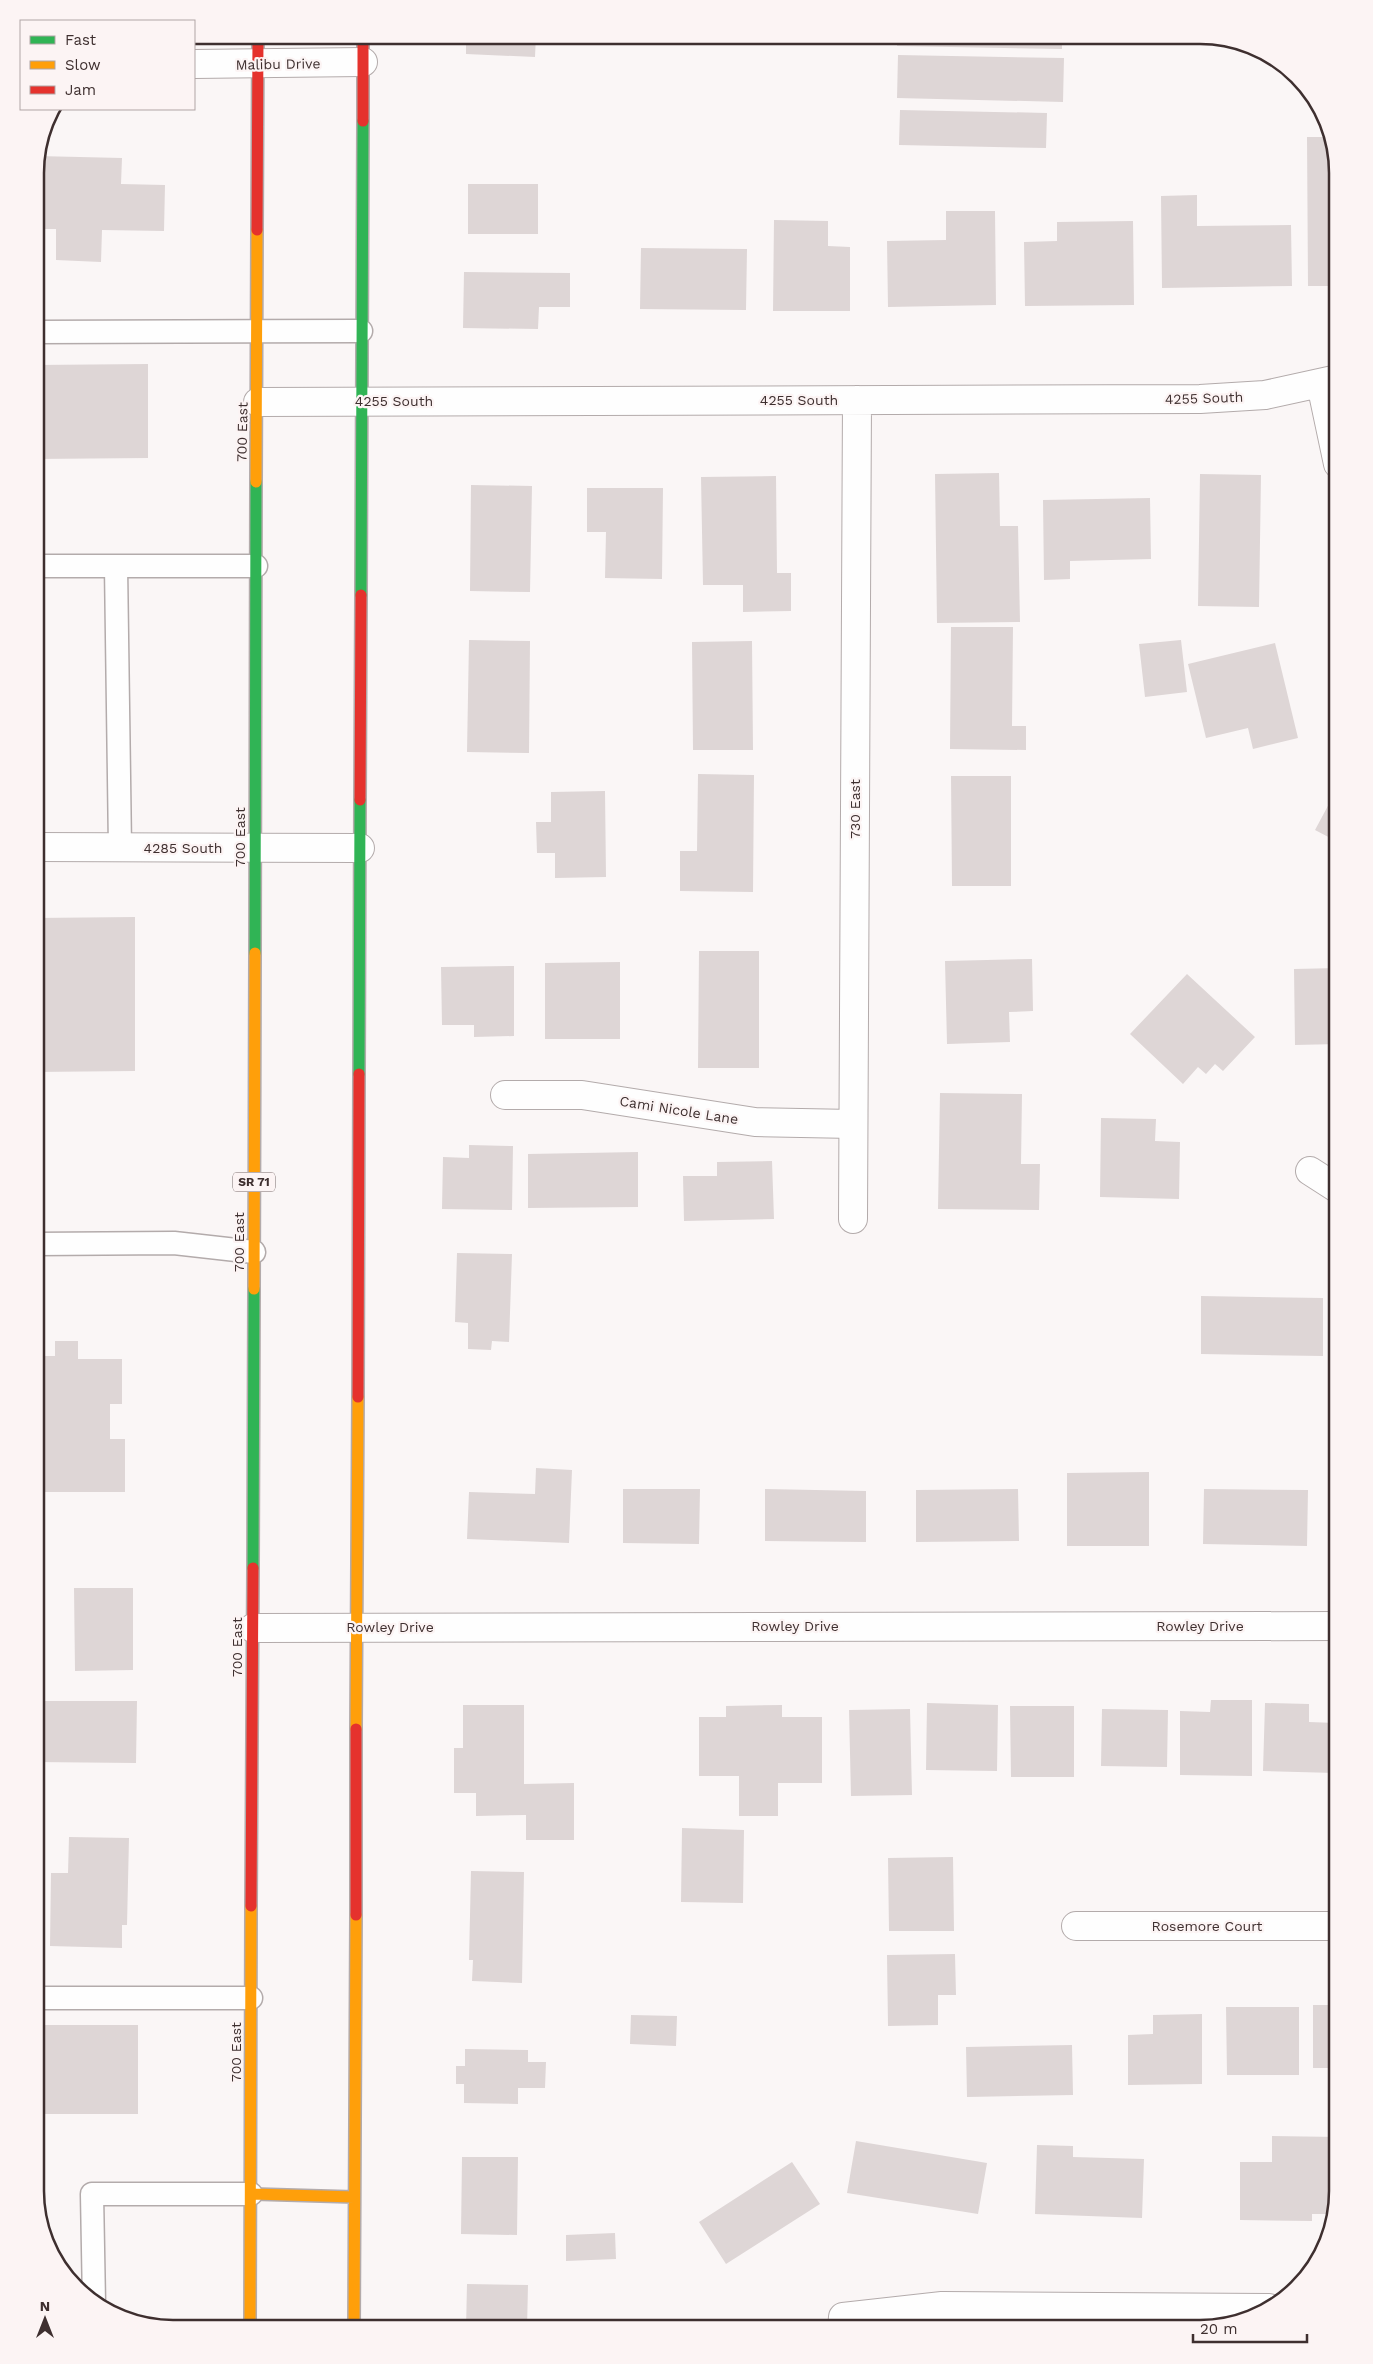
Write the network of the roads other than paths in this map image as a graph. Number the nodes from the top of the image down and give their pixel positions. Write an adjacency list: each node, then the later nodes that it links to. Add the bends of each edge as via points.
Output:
1 (258, 44): 5 (main road, 700 East / SR 71)
2 (363, 44): 3 (main road)
3 (363, 62): 5 (street, Malibu Drive); 8 (main road)
4 (195, 64): 5 (street, Malibu Drive)
5 (258, 65): 7 (main road, 700 East / SR 71)
6 (44, 332): 7 (lane)
7 (257, 332): 8 (lane); 12 (main road, 700 East / SR 71)
8 (361, 332): 11 (main road)
9 (1329, 381): 10 (street, 4255 South, via 1265,395 1200,399)
10 (857, 400): 11 (street, 4255 South); 21 (street, 730 East)
11 (361, 401): 12 (street, 4255 South); 19 (main road)
12 (258, 402): 15 (main road, 700 East / SR 71)
13 (44, 566): 14 (lane)
14 (116, 566): 15 (lane); 17 (lane)
15 (256, 566): 18 (main road, 700 East / SR 71)
16 (44, 847): 17 (street, 4285 South)
17 (120, 848): 18 (street, 4285 South)
18 (256, 848): 19 (street, 4285 South); 26 (main road, 700 East / SR 71)
19 (360, 848): 28 (main road)
20 (505, 1094): 21 (street, Cami Nicole Lane, via 582,1095 755,1122)
21 (853, 1124): 24 (street, 730 East)
22 (1310, 1171): 23 (street)
23 (1329, 1183)
24 (853, 1219)
25 (44, 1244): 26 (lane, via 174,1243)
26 (254, 1252): 29 (main road, 700 East / SR 71)
27 (1329, 1626): 28 (street, Rowley Drive)
28 (356, 1627): 29 (street, Rowley Drive); 35 (main road)
29 (253, 1628): 33 (main road, 700 East / SR 71)
30 (1076, 1926): 31 (street, Rosemore Court)
31 (1329, 1926)
32 (44, 1998): 33 (lane)
33 (251, 1998): 34 (main road, 700 East / SR 71)
34 (251, 2194): 35 (main road); 36 (lane, via 92,2194); 38 (main road, 700 East / SR 71)
35 (354, 2197): 39 (main road)
36 (94, 2293)
37 (1256, 2308): 40 (street, via 942,2306)
38 (250, 2320)
39 (354, 2320)
40 (860, 2320)

